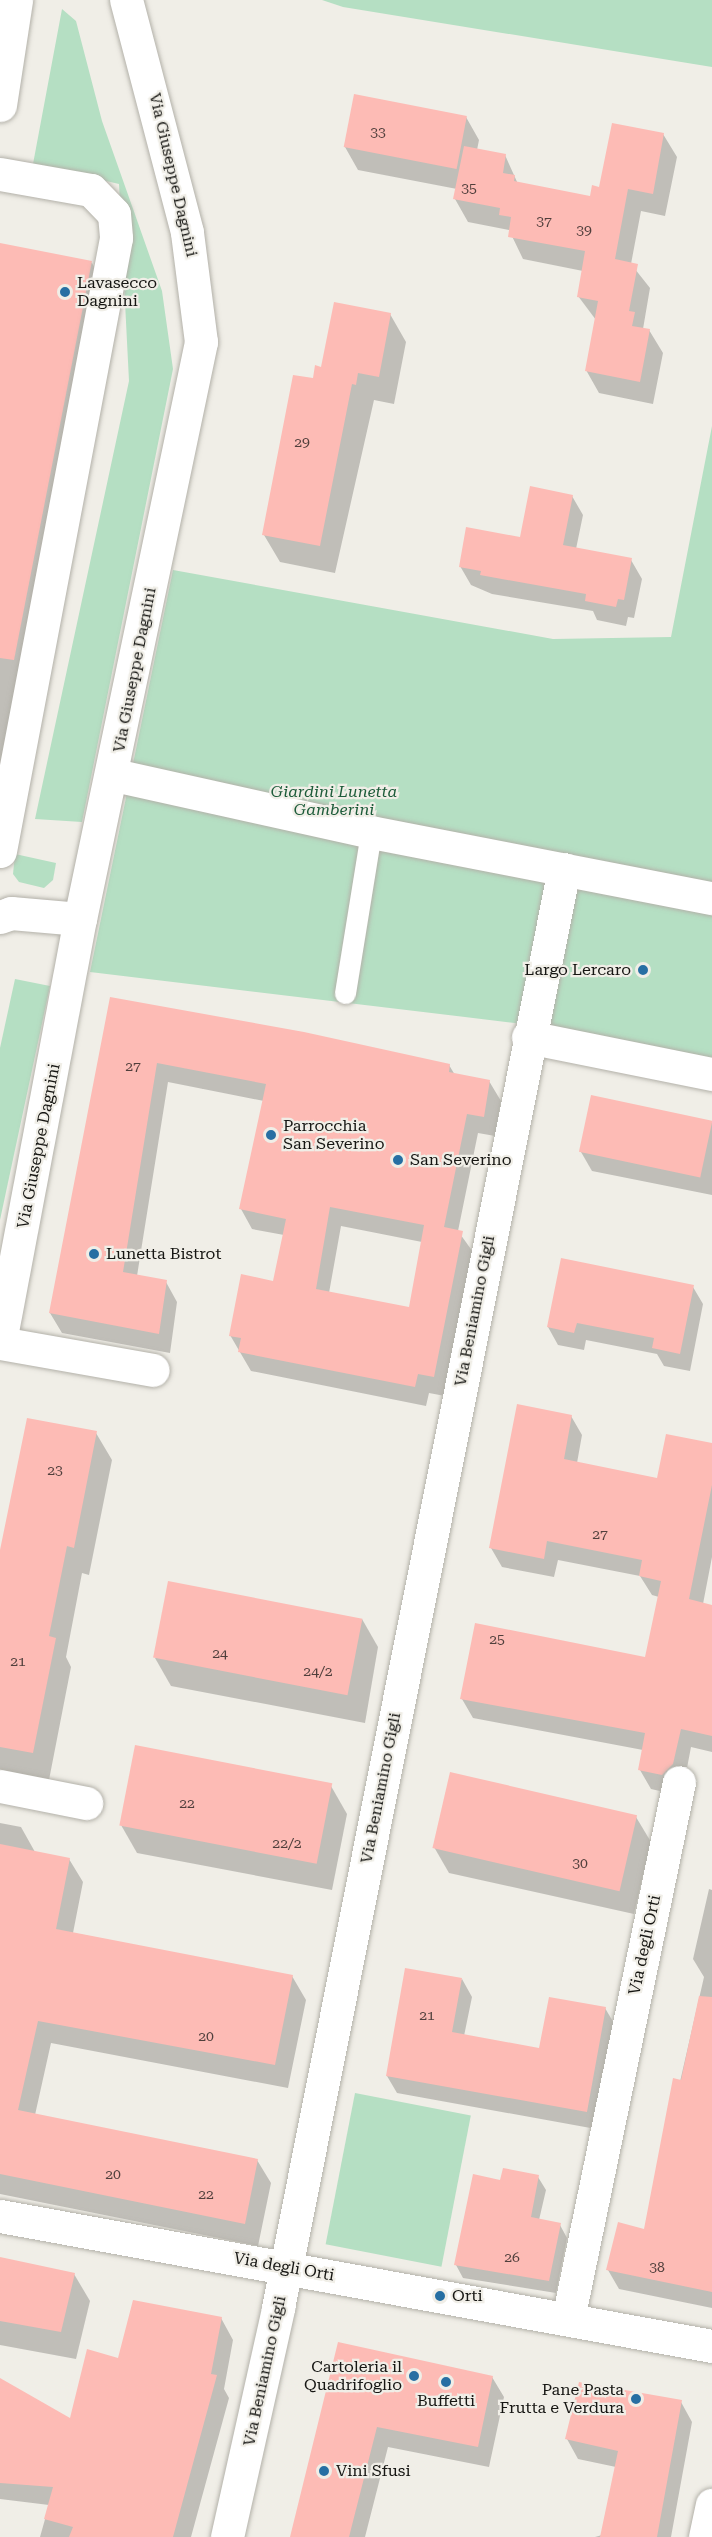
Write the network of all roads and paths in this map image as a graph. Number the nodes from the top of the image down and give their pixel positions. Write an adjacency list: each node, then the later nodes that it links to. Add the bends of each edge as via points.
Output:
1 (16, 0): 3 (street)
2 (126, 0): 5 (street, Via Giuseppe Dagnini, via 187,232 201,342)
3 (0, 105)
4 (0, 174): 7 (street, via 91,190 114,214 116,238)
5 (114, 775): 6 (street); 11 (street, Via Giuseppe Dagnini)
6 (371, 832): 8 (street); 12 (lane)
7 (0, 851)
8 (564, 869): 9 (street); 13 (street, Via Beniamino Gigli)
9 (712, 898)
10 (0, 917): 11 (street, via 11,912)
11 (80, 919): 15 (street, Via Giuseppe Dagnini)
12 (345, 993)
13 (528, 1037): 14 (street); 21 (street, Via Beniamino Gigli)
14 (712, 1074)
15 (0, 1342): 16 (street, Via Giuseppe Dagnini)
16 (153, 1370)
17 (679, 1782): 22 (street, Via degli Orti)
18 (0, 1786): 19 (street)
19 (86, 1803)
20 (0, 2216): 21 (street, Via degli Orti)
21 (286, 2268): 22 (street, Via degli Orti); 25 (street, Via Beniamino Gigli)
22 (568, 2319): 23 (street, Via degli Orti)
23 (712, 2346)
24 (712, 2505): 26 (street)
25 (227, 2537)
26 (705, 2537)

